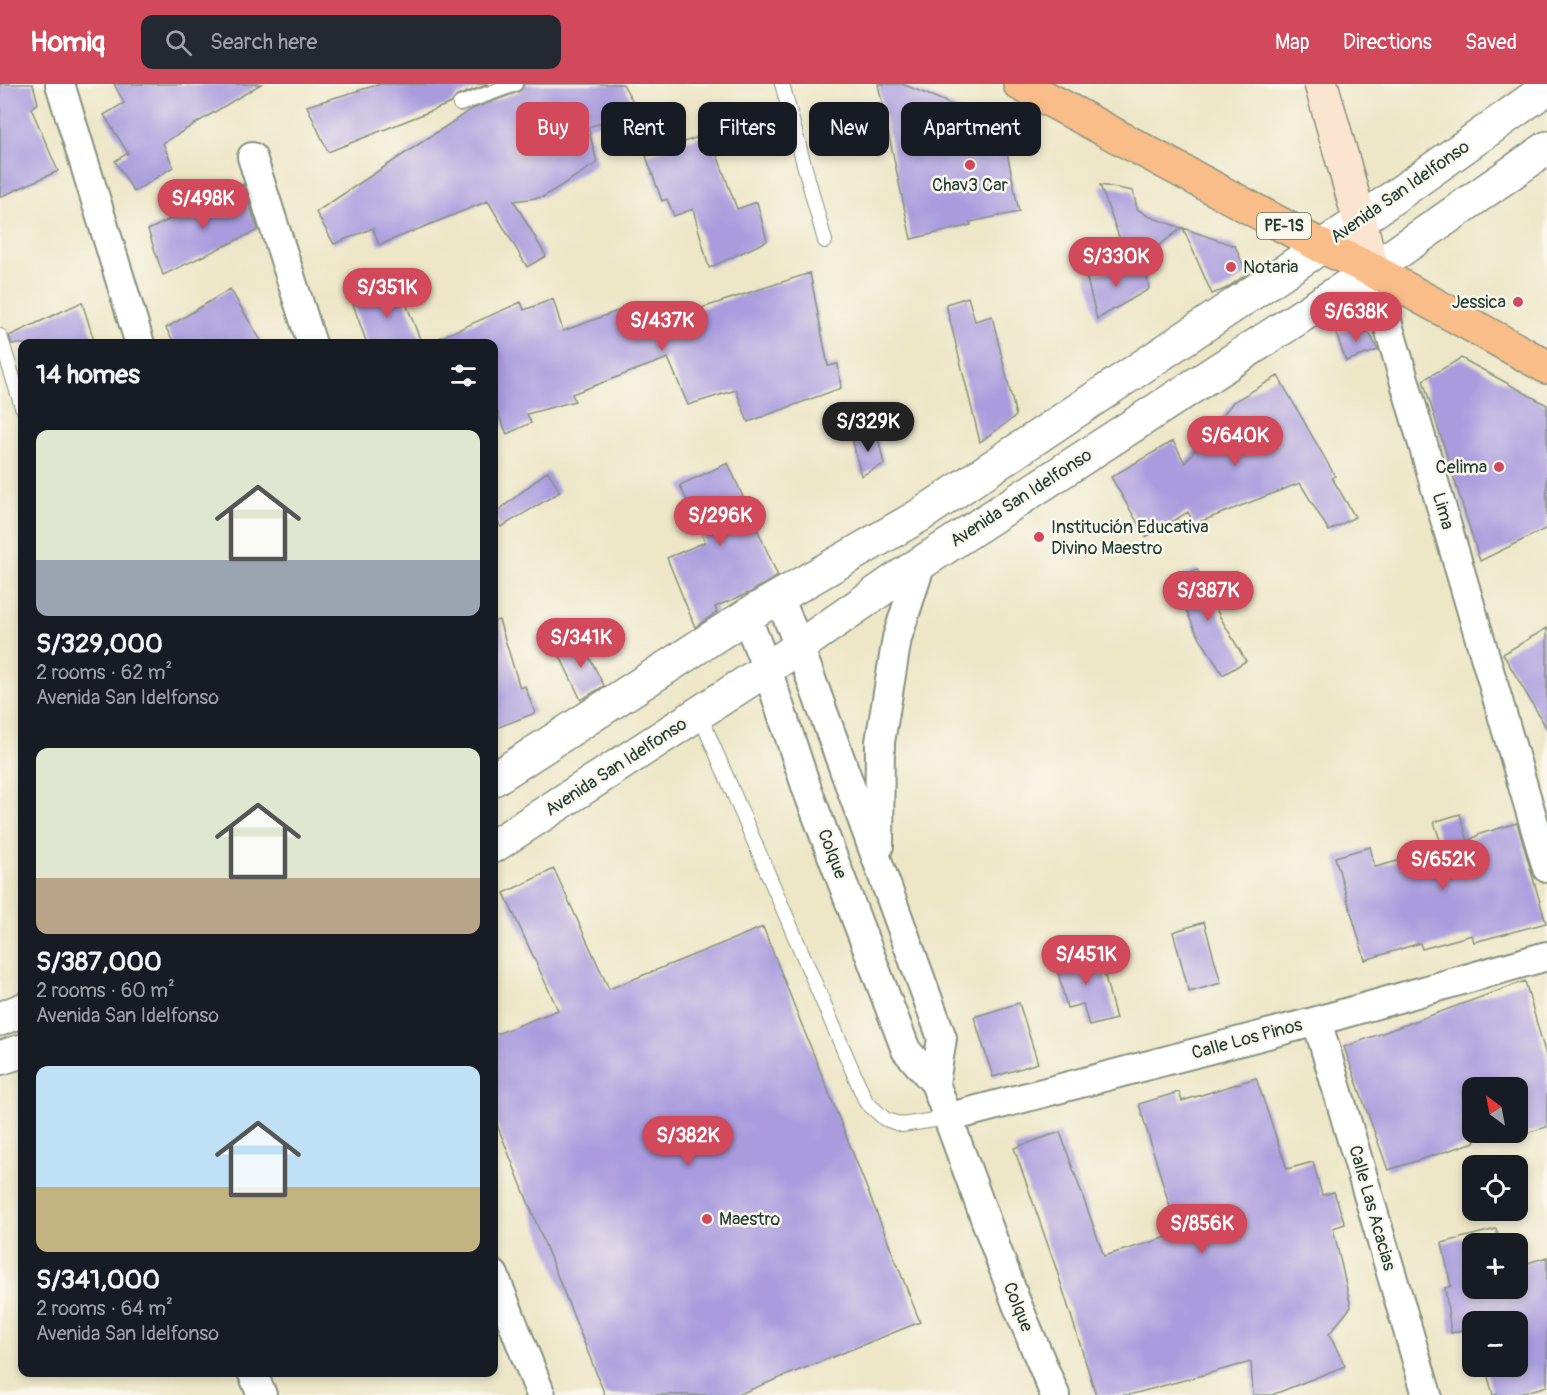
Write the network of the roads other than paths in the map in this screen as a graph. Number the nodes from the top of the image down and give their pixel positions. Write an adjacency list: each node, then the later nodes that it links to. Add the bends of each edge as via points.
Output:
1 (60, 84): 15 (street)
2 (515, 84): 7 (lane)
3 (782, 84): 11 (lane)
4 (1020, 84): 12 (highway, PE-1S)
5 (1321, 84): 10 (main road, Lima)
6 (1547, 88): 10 (street, Avenida San Idelfonso)
7 (460, 104)
8 (1547, 148): 13 (street, Avenida San Idelfonso)
9 (252, 156): 16 (street)
10 (1360, 221): 12 (street, Avenida San Idelfonso); 13 (main road, Lima)
11 (825, 241)
12 (1321, 246): 13 (highway, PE-1S); 20 (street, Avenida San Idelfonso, via 919,516)
13 (1372, 270): 17 (highway, PE-1S); 19 (street, Avenida San Idelfonso); 28 (street, Lima)
14 (0, 336): 18 (lane)
15 (138, 339)
16 (310, 339)
17 (1547, 367)
18 (18, 394)
19 (921, 563): 22 (street, Avenida San Idelfonso); 27 (street, Colque, via 897,638 880,742)
20 (779, 597): 21 (street, Avenida San Idelfonso); 22 (street, Colque)
21 (746, 616): 23 (street, Colque); 25 (street, Avenida San Idelfonso)
22 (799, 646): 23 (street, Avenida San Idelfonso); 27 (street, Colque)
23 (767, 669): 24 (street, Avenida San Idelfonso); 35 (street, Colque, via 808,792 906,1050)
24 (699, 713): 26 (street, Avenida San Idelfonso); 36 (lane, via 867,1102 885,1119 902,1125)
25 (498, 776)
26 (498, 843)
27 (879, 863): 35 (street, Colque, via 942,1038)
28 (1547, 868)
29 (1547, 956): 32 (street, Calle Los Pinos)
30 (18, 1012): 31 (street)
31 (0, 1019)
32 (1317, 1021): 36 (street, Calle Los Pinos); 42 (street, Calle Las Acacias)
33 (18, 1052): 34 (street)
34 (0, 1058)
35 (935, 1083): 36 (street, Colque)
36 (947, 1118): 41 (street, Colque)
37 (498, 1285): 40 (street)
38 (254, 1377): 39 (street)
39 (262, 1395)
40 (540, 1395)
41 (1055, 1395)
42 (1427, 1395)

